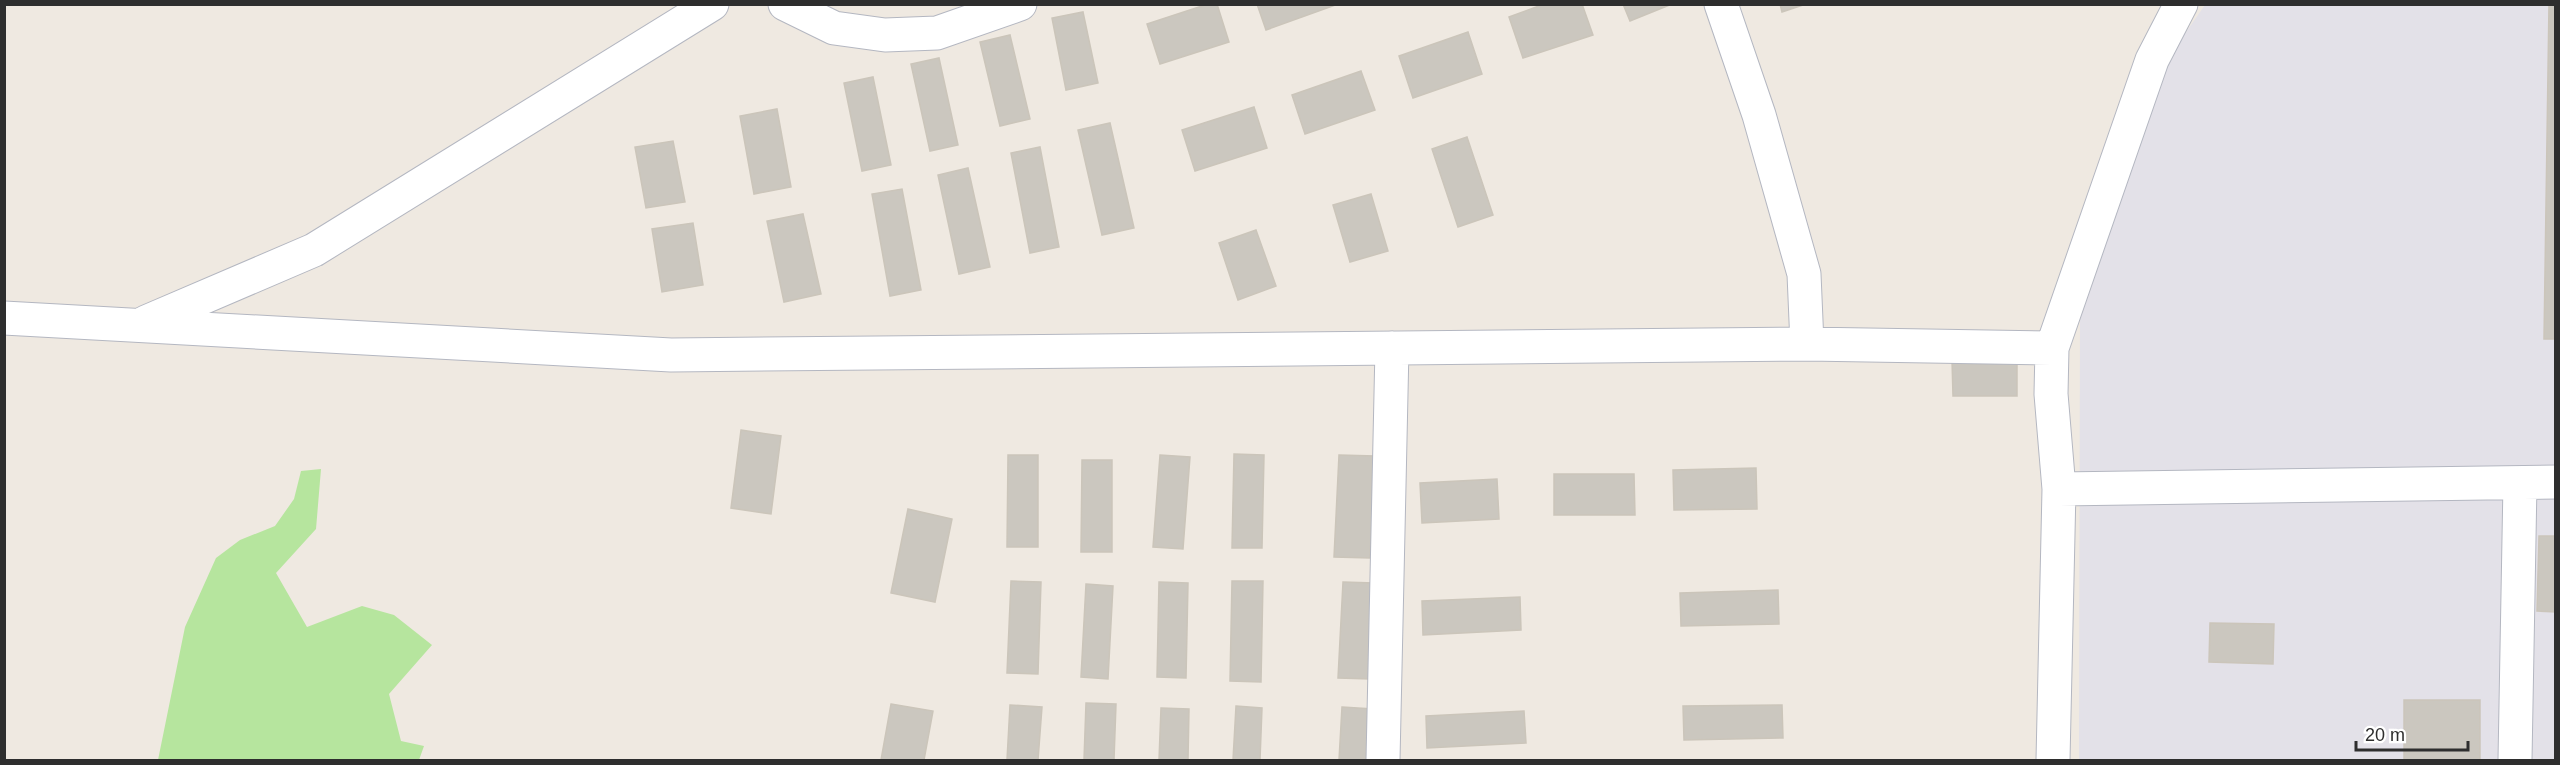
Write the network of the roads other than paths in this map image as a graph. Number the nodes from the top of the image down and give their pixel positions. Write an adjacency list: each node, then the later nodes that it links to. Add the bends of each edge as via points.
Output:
1 (712, 4): 7 (street, via 314,250)
2 (785, 4): 3 (street, via 834,28 885,35 938,33)
3 (1020, 4)
4 (1721, 4): 8 (street, via 1759,116 1804,274)
5 (2181, 4): 10 (street, via 2152,60)
6 (4, 318): 7 (street)
7 (139, 325): 9 (street, via 671,356)
8 (1807, 344): 9 (street); 10 (street)
9 (1392, 348): 14 (street)
10 (2052, 348): 13 (street, via 2051,394)
11 (2556, 482): 12 (street)
12 (2520, 483): 13 (street); 16 (street)
13 (2059, 489): 15 (street)
14 (1383, 760)
15 (2053, 760)
16 (2515, 760)

